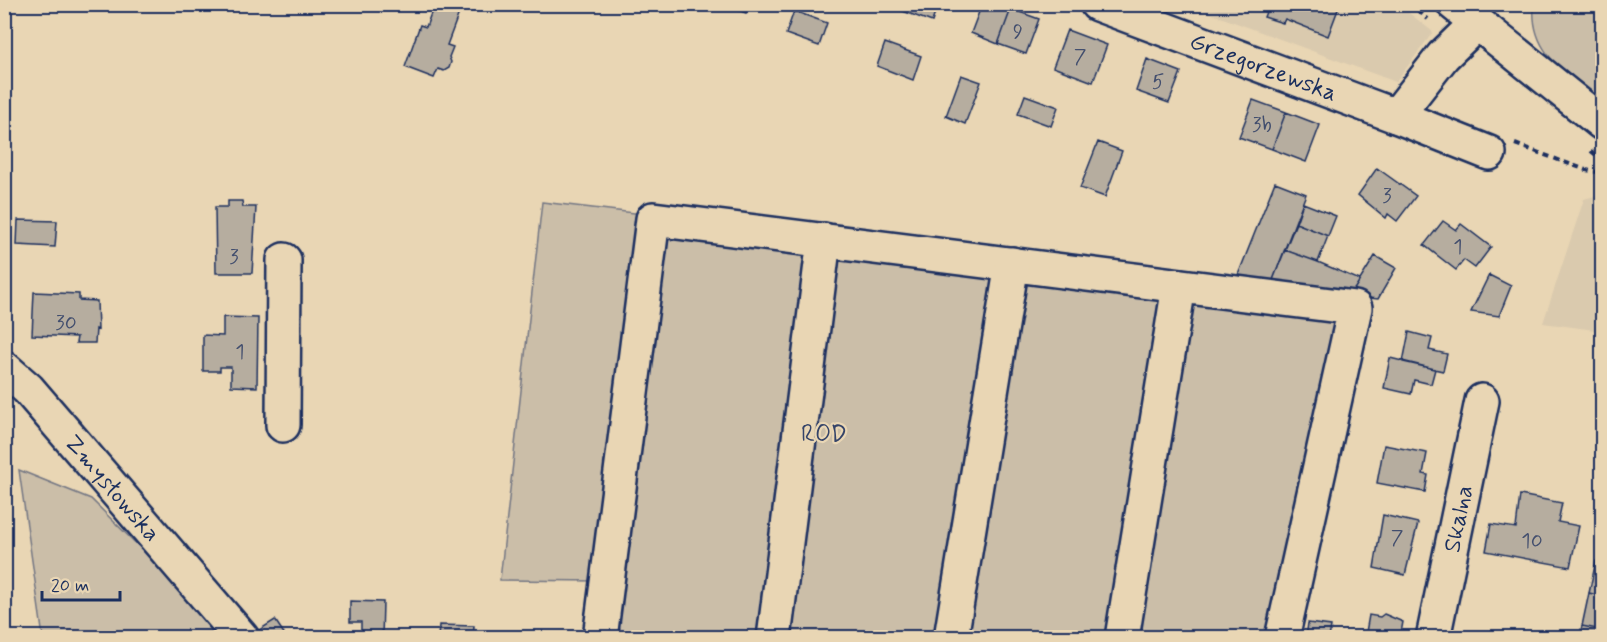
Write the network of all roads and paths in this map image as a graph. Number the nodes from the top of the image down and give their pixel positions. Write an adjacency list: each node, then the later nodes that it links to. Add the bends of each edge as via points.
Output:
1 (1097, 4): 3 (street, Grzegorzewska)
2 (1475, 11): 3 (street); 4 (street)
3 (1396, 116): 5 (street, Grzegorzewska)
4 (1602, 123)
5 (1489, 153): 6 (path, via 1496,137)
6 (1602, 173)
7 (824, 240): 9 (street); 15 (street, via 653,219); 16 (street)
8 (284, 260): 13 (street)
9 (1012, 264): 10 (street); 17 (street)
10 (1179, 286): 18 (street); 19 (street, via 1355,308)
11 (4, 368): 14 (street, Zmysłowska, via 28,389)
12 (1482, 401): 20 (street, Skalna)
13 (283, 425)
14 (243, 638)
15 (600, 638)
16 (774, 638)
17 (951, 638)
18 (1122, 638)
19 (1282, 638)
20 (1433, 638)

